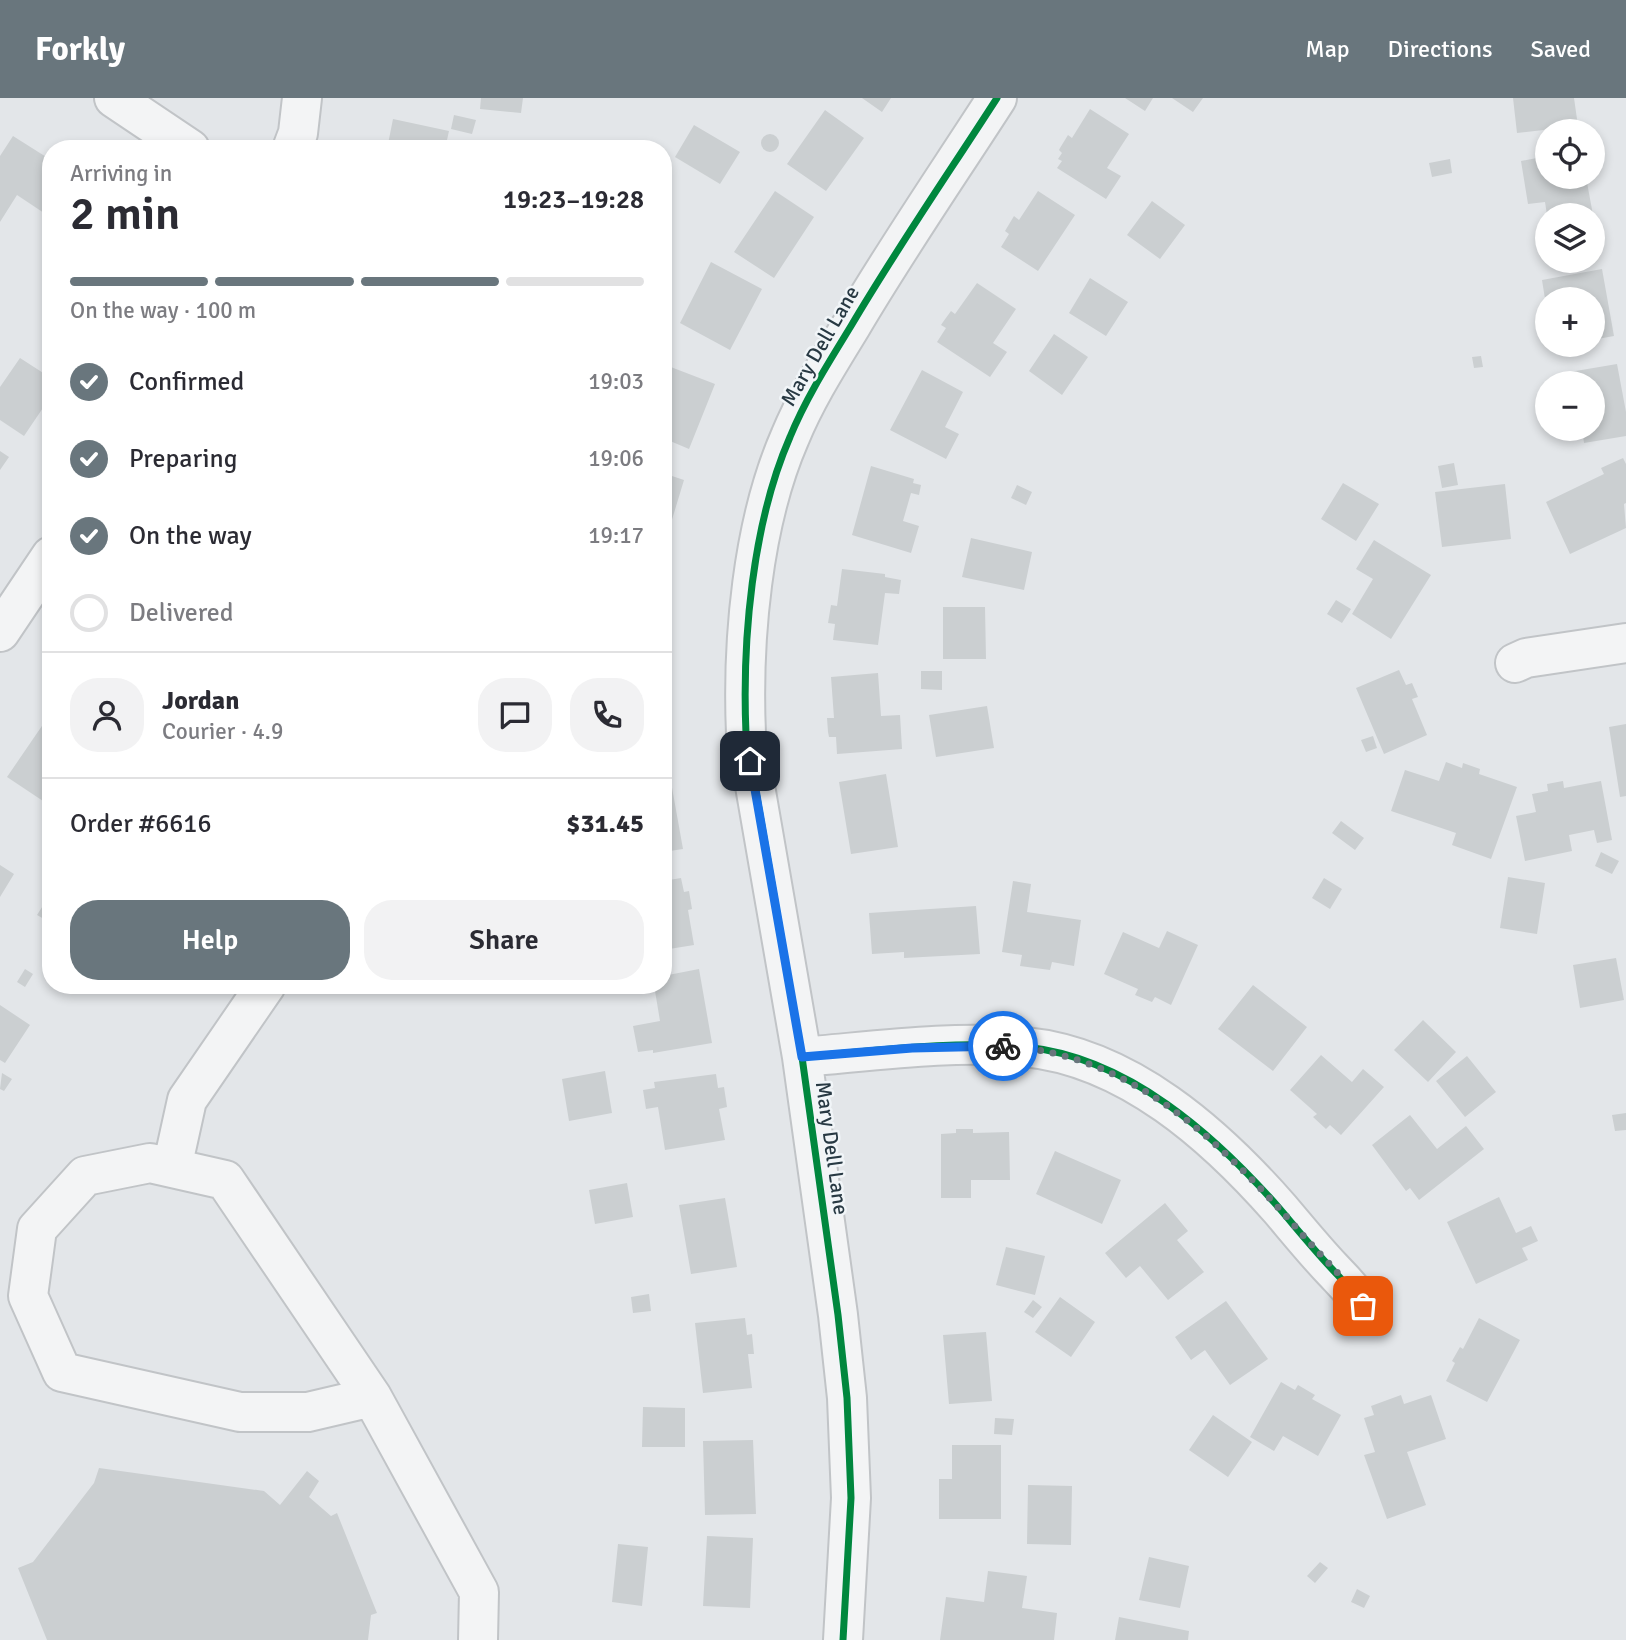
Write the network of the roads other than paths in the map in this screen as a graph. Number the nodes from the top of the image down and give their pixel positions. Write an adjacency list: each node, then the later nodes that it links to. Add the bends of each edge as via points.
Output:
1 (114, 98): 4 (street)
2 (302, 98): 5 (street)
3 (997, 98): 11 (street, Mary Dell Lane, via 815,386 789,439 768,502 746,634 746,734)
4 (177, 140)
5 (295, 140)
6 (42, 569): 7 (street)
7 (0, 632)
8 (1626, 643): 9 (street)
9 (1515, 663)
10 (260, 994): 12 (street, via 187,1100)
11 (802, 1057): 13 (street, via 925,1047 1026,1047 1118,1075 1210,1137 1350,1285); 16 (street, Mary Dell Lane, via 847,1398 851,1498)
12 (172, 1168): 14 (street, via 225,1180); 14 (street, via 150,1163 85,1176 37,1229 28,1296 62,1372 240,1412 308,1412)
13 (1363, 1306)
14 (372, 1397): 15 (street, via 479,1591)
15 (478, 1640)
16 (844, 1640)

